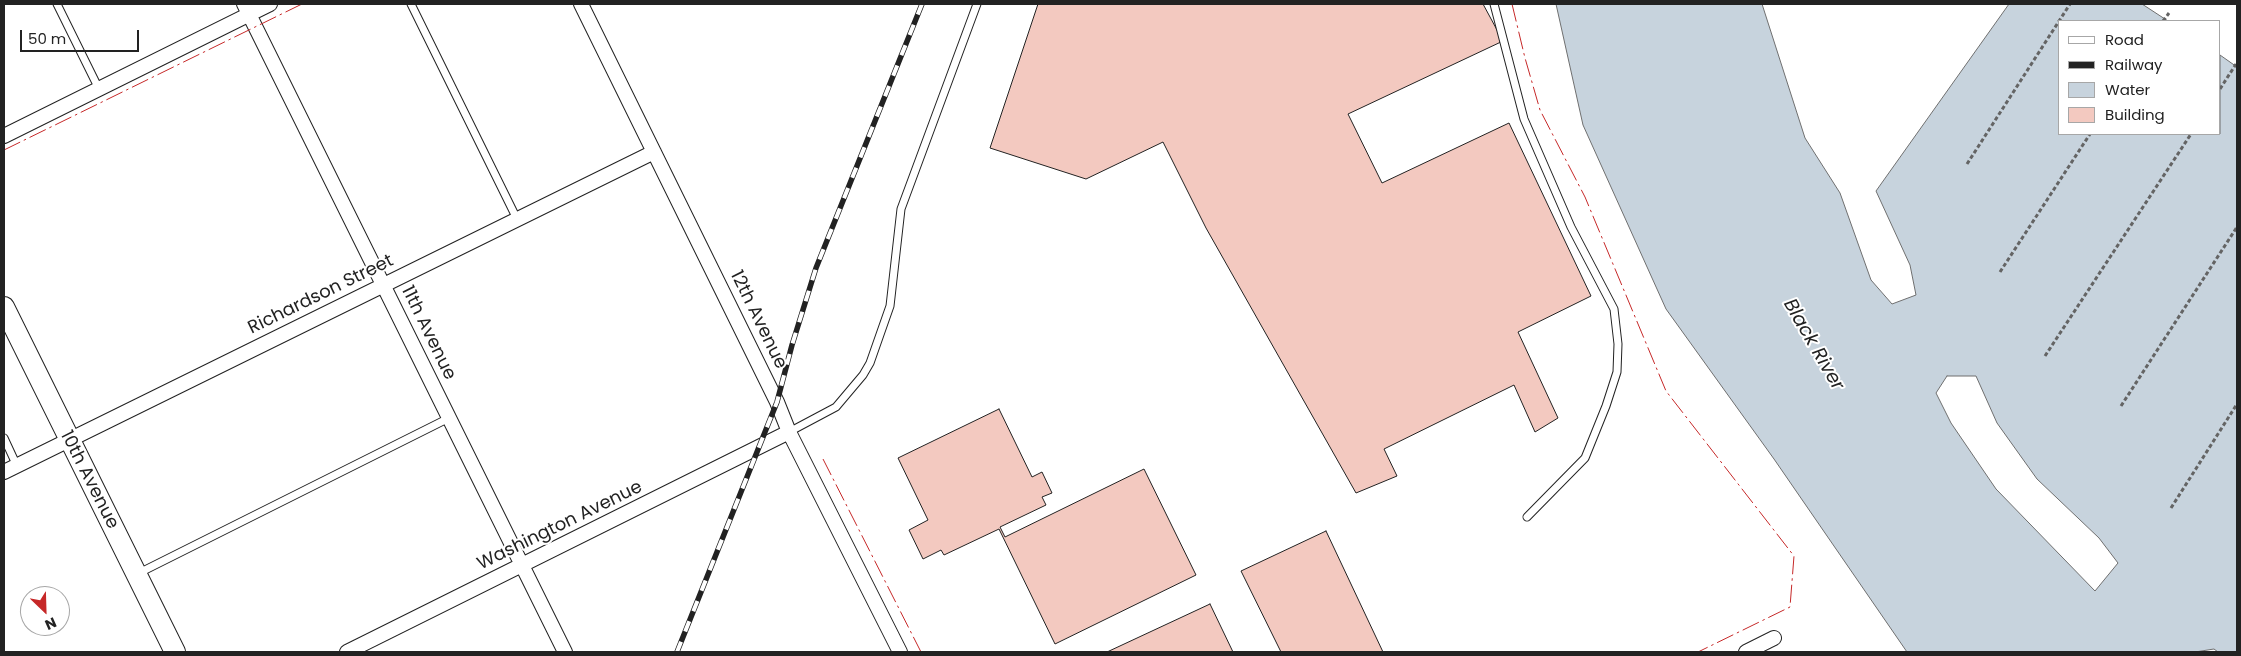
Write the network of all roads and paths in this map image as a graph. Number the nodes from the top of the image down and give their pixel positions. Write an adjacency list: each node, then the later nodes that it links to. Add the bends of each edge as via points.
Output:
1 (57, 4): 15 (lane)
2 (270, 4): 8 (street)
3 (411, 4): 21 (lane)
4 (580, 4): 19 (street, 12th Avenue)
5 (977, 4): 30 (lane, via 901,210 890,306 870,363 836,407)
6 (1494, 4): 36 (lane, via 1524,119 1571,227 1614,309 1618,344 1617,372 1585,458)
7 (2070, 4): 10 (path)
8 (246, 9): 15 (street); 24 (street, 11th Avenue)
9 (2169, 13): 11 (path)
10 (2060, 20)
11 (2164, 20)
12 (2058, 23): 20 (path)
13 (2236, 64): 14 (path)
14 (2221, 87)
15 (100, 89): 18 (street)
16 (2089, 135): 23 (path)
17 (2190, 135): 26 (path)
18 (4, 136)
19 (654, 152): 21 (street, Richardson Street); 30 (street, 12th Avenue)
20 (1967, 164)
21 (517, 219): 24 (street, Richardson Street)
22 (2237, 227): 28 (path)
23 (2000, 272)
24 (384, 285): 29 (street, 11th Avenue); 32 (street, Richardson Street)
25 (4, 308): 32 (street, 10th Avenue)
26 (2045, 356)
27 (2237, 404): 35 (path)
28 (2121, 406)
29 (450, 418): 37 (street, 11th Avenue); 38 (lane)
30 (789, 432): 37 (street, Washington Avenue); 43 (street, 12th Avenue)
31 (4, 438): 33 (lane)
32 (69, 440): 33 (street, Richardson Street); 38 (street, 10th Avenue)
33 (18, 466): 34 (street, Richardson Street)
34 (4, 472)
35 (2171, 508)
36 (1527, 517)
37 (523, 567): 41 (street, Washington Avenue); 42 (street, 11th Avenue)
38 (136, 574): 40 (street, 10th Avenue)
39 (1774, 638): 44 (street)
40 (175, 652)
41 (347, 652)
42 (565, 652)
43 (900, 652)
44 (1746, 652)

